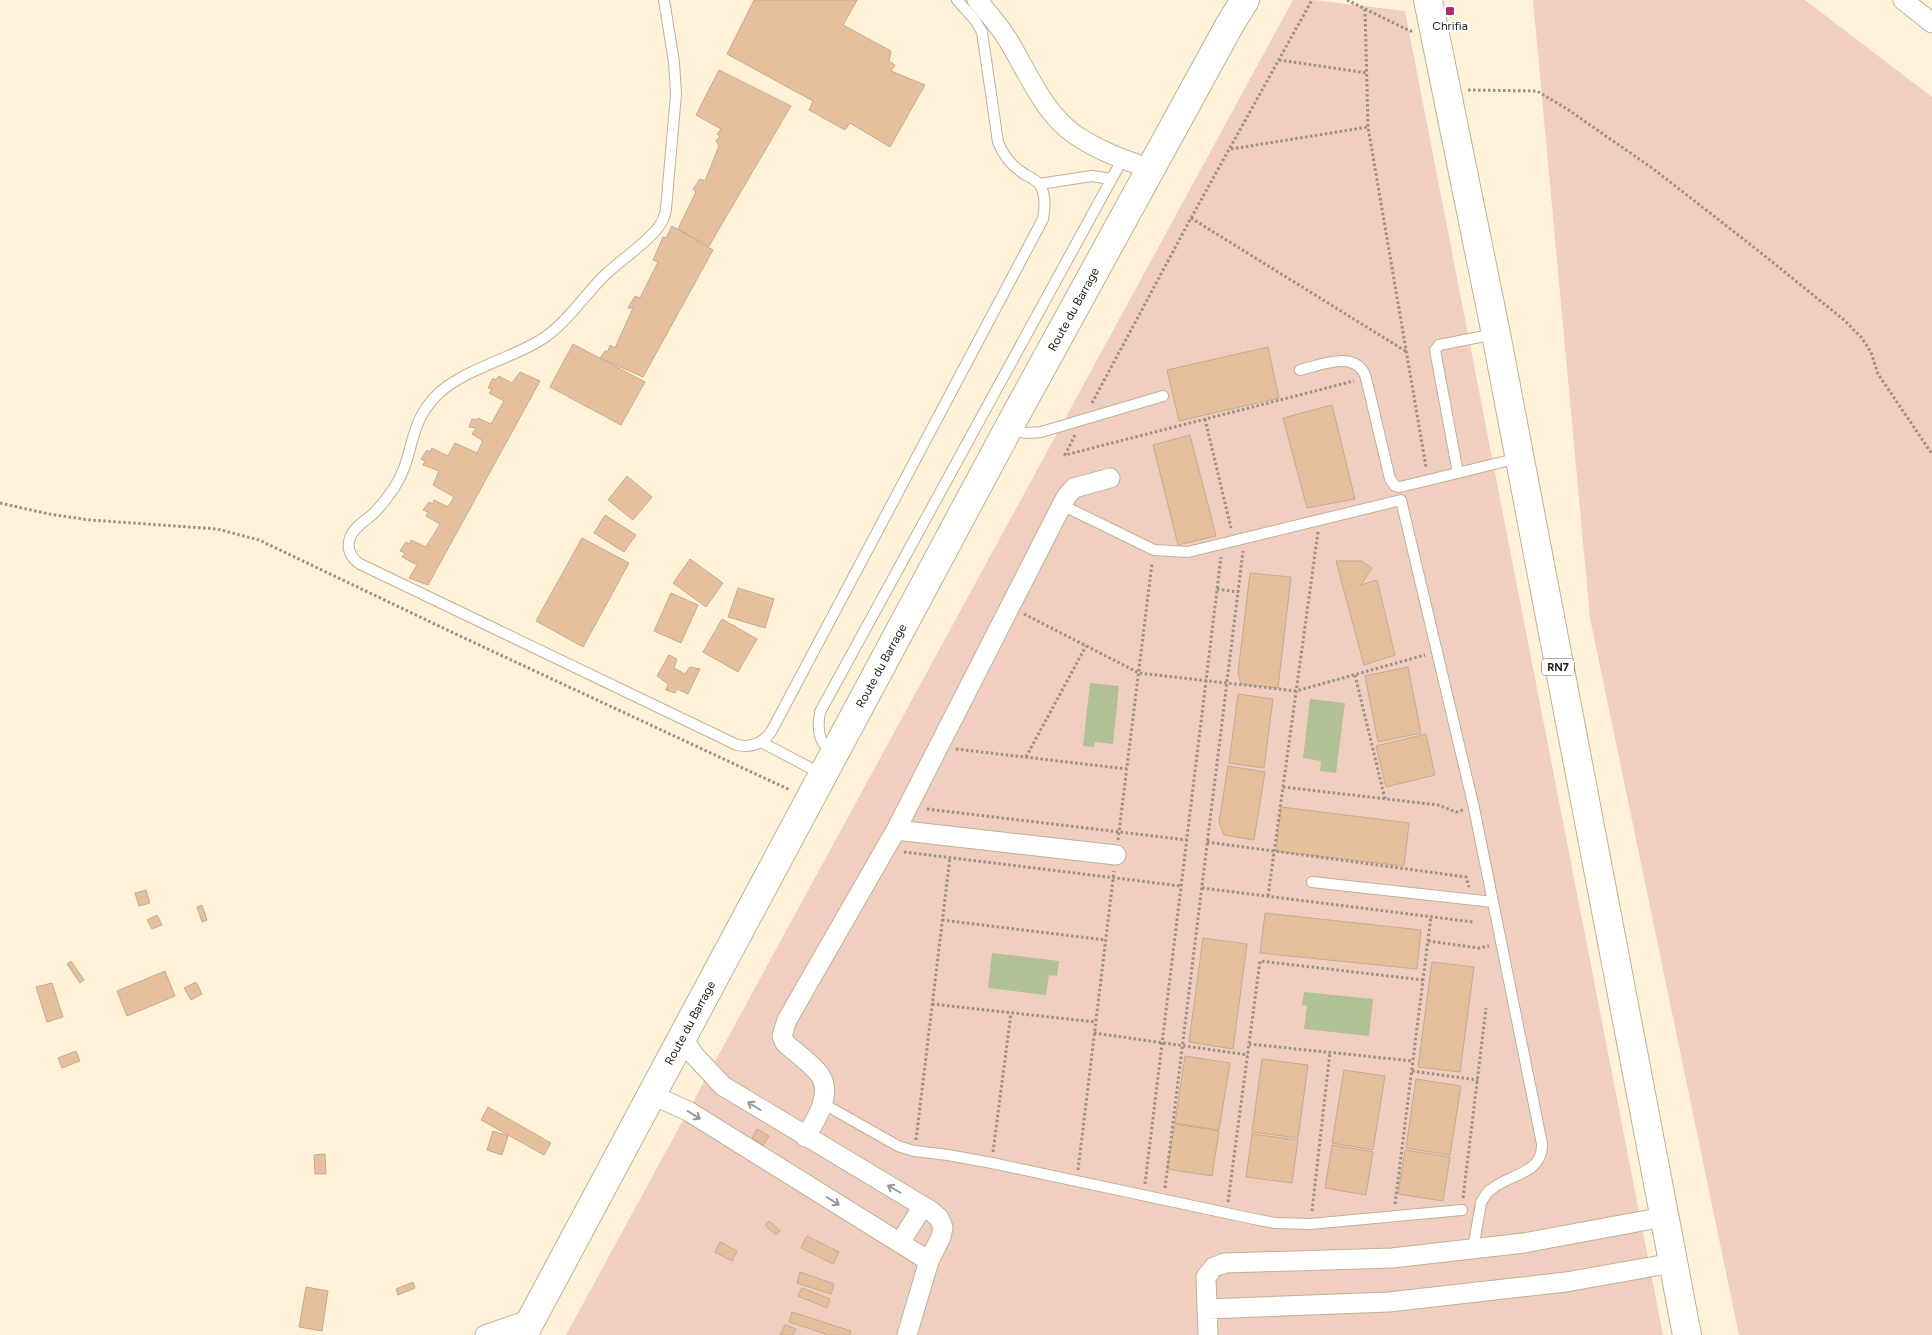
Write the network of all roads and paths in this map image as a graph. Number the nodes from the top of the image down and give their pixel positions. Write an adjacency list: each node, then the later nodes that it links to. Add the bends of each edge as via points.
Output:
1 (664, 0): 49 (lane, via 676,94 666,209 662,222 651,236 604,276 552,332 527,348 451,384 431,401 418,421 396,485 386,500 352,534 348,544 355,561 360,564 737,745)
2 (957, 0): 20 (lane, via 982,32 1001,150 1011,165)
3 (977, 0): 17 (street, via 1007,38 1055,117 1073,133)
4 (1312, 0): 12 (path)
5 (1347, 0): 9 (path)
6 (1428, 0): 11 (main road, RN7)
7 (1903, 0): 10 (street)
8 (1243, 1): 18 (main road, Route du Barrage)
9 (1365, 9): 11 (path, via 1410,31); 13 (path)
10 (1932, 23)
11 (1433, 30): 14 (main road, RN7)
12 (1279, 60): 13 (path); 16 (path)
13 (1367, 73): 15 (path)
14 (1445, 90): 22 (main road, RN7); 30 (path, via 1537,91 1652,168 1755,248 1861,337 1871,352 1878,374)
15 (1368, 127): 16 (path); 23 (path)
16 (1230, 149): 21 (path)
17 (1122, 160): 18 (street); 19 (lane)
18 (1151, 169): 29 (main road, Route du Barrage)
19 (1111, 179): 20 (lane, via 1092,176); 52 (lane, via 820,712 817,726)
20 (1039, 184): 49 (lane, via 1044,201 1040,227 771,732)
21 (1191, 218): 23 (path); 27 (path)
22 (1496, 334): 31 (main road, RN7); 32 (lane, via 1439,345 1435,350)
23 (1406, 352): 34 (path)
24 (1300, 370): 25 (lane, via 1346,360 1358,364)
25 (1366, 378): 28 (path); 34 (lane, via 1392,483 1400,487)
26 (1163, 396): 27 (lane)
27 (1083, 419): 28 (path, via 1065,455); 29 (lane, via 1033,433)
28 (1205, 419): 38 (path)
29 (1008, 429): 52 (main road, Route du Barrage)
30 (1932, 454)
31 (1519, 458): 32 (lane); 104 (main road, RN7)
32 (1458, 473): 34 (lane)
33 (1110, 478): 36 (street, via 1074,488)
34 (1428, 480)
35 (0, 504): 56 (path, via 90,520 217,530 259,540)
36 (1062, 505): 39 (lane, via 1154,550 1188,552); 42 (street)
37 (1319, 520): 38 (lane); 44 (lane, via 1400,500); 48 (path)
38 (1240, 540): 39 (lane); 41 (path)
39 (1222, 544): 40 (path)
40 (1217, 589): 41 (path); 46 (path)
41 (1238, 592): 47 (path)
42 (1010, 607): 43 (path); 50 (street)
43 (1086, 646): 46 (path, via 1138,673); 51 (path)
44 (1436, 652): 45 (path); 58 (lane)
45 (1355, 675): 48 (path); 55 (path)
46 (1206, 681): 47 (path); 60 (path)
47 (1227, 683): 48 (path); 61 (path)
48 (1296, 691): 54 (path)
49 (761, 742): 52 (lane)
50 (938, 747): 51 (path); 57 (street)
51 (1026, 757): 53 (path)
52 (829, 765): 56 (main road, Route du Barrage)
53 (1126, 769)
54 (1283, 787): 55 (path); 63 (path)
55 (1385, 799): 58 (path, via 1438,805 1456,812)
56 (810, 800): 84 (main road, Route du Barrage)
57 (908, 806): 59 (street); 60 (path)
58 (1474, 808): 71 (lane)
59 (896, 830): 64 (street); 94 (street, via 782,1030 785,1043 821,1076)
60 (1187, 840): 67 (path)
61 (1207, 842): 63 (path); 68 (path)
62 (901, 851): 65 (path)
63 (1274, 851): 69 (path); 70 (path, via 1466,877)
64 (1116, 855)
65 (950, 857): 67 (path); 73 (path)
66 (1312, 882): 70 (lane)
67 (1181, 886): 85 (path)
68 (1202, 888): 69 (path); 87 (path)
69 (1268, 896): 72 (path)
70 (1473, 899): 71 (lane)
71 (1493, 902): 77 (lane)
72 (1431, 916): 74 (path); 76 (path)
73 (942, 920): 75 (path); 79 (path)
74 (1473, 922)
75 (1105, 940)
76 (1428, 941): 77 (path, via 1479,948); 78 (path)
77 (1501, 943): 107 (lane, via 1542,1152 1528,1170 1500,1183 1484,1196)
78 (1423, 980): 86 (path, via 1260,960); 90 (path)
79 (932, 1004): 81 (path); 96 (path)
80 (1486, 1008): 92 (path)
81 (1011, 1013): 82 (path); 97 (path)
82 (1095, 1022)
83 (1094, 1033): 85 (path)
84 (682, 1037): 93 (main road, Route du Barrage); 95 (street, one-way to 84, via 723,1086 708,1072)
85 (1162, 1043): 87 (path); 98 (path)
86 (1249, 1044): 88 (path); 89 (path)
87 (1182, 1046): 89 (path); 99 (path)
88 (1330, 1052): 90 (path); 105 (path)
89 (1248, 1055): 102 (path)
90 (1413, 1062): 91 (path)
91 (1412, 1071): 92 (path); 103 (path)
92 (1478, 1080): 101 (path)
93 (650, 1094): 106 (street, one-way to 106, via 688,1110); 111 (main road, Route du Barrage)
94 (822, 1103): 95 (street, via 821,1111); 96 (lane)
95 (805, 1137): 100 (street, one-way to 95)
96 (914, 1152): 97 (lane)
97 (992, 1163): 98 (lane)
98 (1144, 1194): 99 (lane)
99 (1164, 1199): 102 (lane)
100 (923, 1206): 106 (street); 108 (street, via 939,1218 943,1227)
101 (1462, 1210): 103 (lane)
102 (1227, 1212): 105 (lane, via 1275,1223)
103 (1393, 1217): 105 (lane)
104 (1664, 1217): 107 (street, via 1524,1243); 109 (main road, RN7)
105 (1310, 1224)
106 (900, 1243): 108 (street)
107 (1473, 1248): 110 (street, via 1392,1258 1225,1262 1214,1267 1206,1277)
108 (929, 1261): 113 (street)
109 (1673, 1262): 110 (street, via 1566,1282 1389,1302); 115 (main road, RN7)
110 (1207, 1308): 114 (street)
111 (527, 1327): 112 (street)
112 (485, 1335)
113 (907, 1335)
114 (1208, 1335)
115 (1687, 1335)

